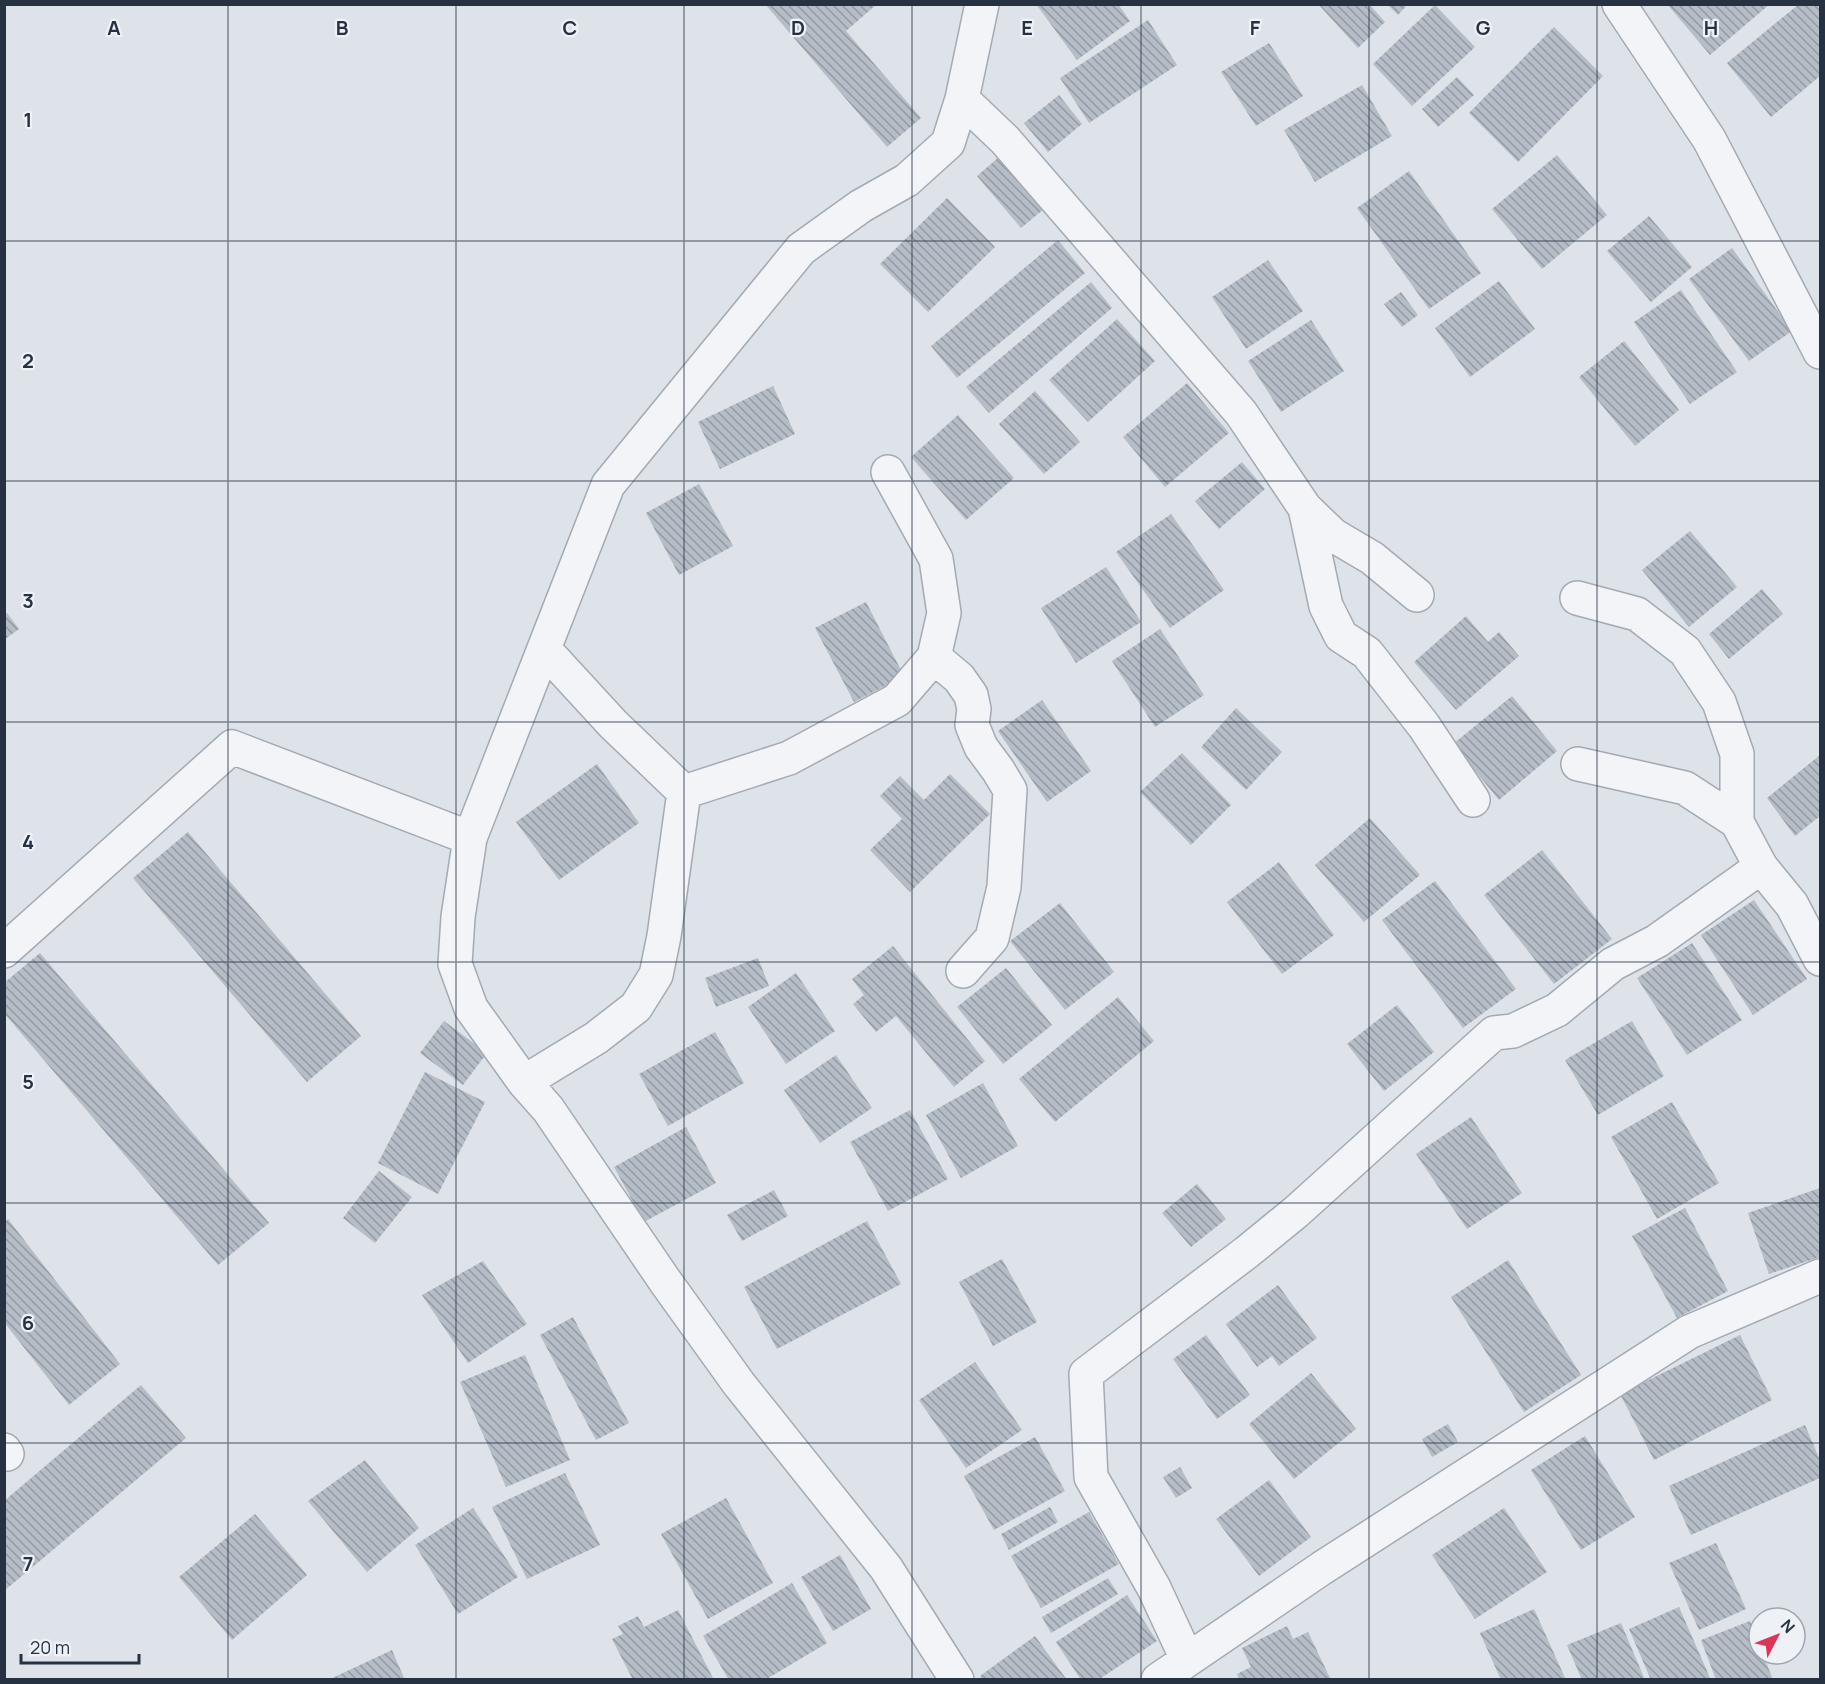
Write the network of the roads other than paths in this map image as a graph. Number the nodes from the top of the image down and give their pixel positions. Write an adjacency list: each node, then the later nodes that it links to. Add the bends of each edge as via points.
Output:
1 (982, 4): 3 (street)
2 (1619, 4): 4 (street, via 1709,139)
3 (962, 99): 6 (street, via 1005,140 1241,413); 9 (street, via 948,143 907,180 861,206 801,249 608,485)
4 (1821, 352)
5 (888, 472): 10 (street, via 936,559 944,613)
6 (1305, 508): 7 (street, via 1333,535 1372,558); 13 (street, via 1326,606 1341,636 1367,653 1424,726)
7 (1417, 595)
8 (1577, 598): 14 (street, via 1637,614 1685,651 1719,702 1737,754)
9 (544, 649): 12 (street, via 613,724); 15 (street)
10 (934, 657): 12 (street, via 897,699 789,758); 19 (street, via 959,678 971,695 972,725 981,747 1010,790 1004,888 992,938)
11 (1578, 764): 14 (street, via 1685,788)
12 (684, 792): 20 (street, via 656,975 636,1007 596,1038)
13 (1473, 800)
14 (1737, 822): 16 (street)
15 (470, 838): 17 (street, via 232,747); 20 (street, via 455,964 471,1008)
16 (1761, 867): 18 (street, via 1792,905); 22 (street, via 1657,941 1614,964 1557,1010 1512,1031 1494,1033 1288,1218 1086,1374 1091,1477 1154,1588)
17 (4, 951)
18 (1821, 959)
19 (963, 971)
20 (524, 1082): 23 (street, via 548,1108 739,1384 886,1568)
21 (1821, 1276): 22 (street, via 1689,1332)
22 (1187, 1659): 24 (street)
23 (957, 1680)
24 (1158, 1680)

